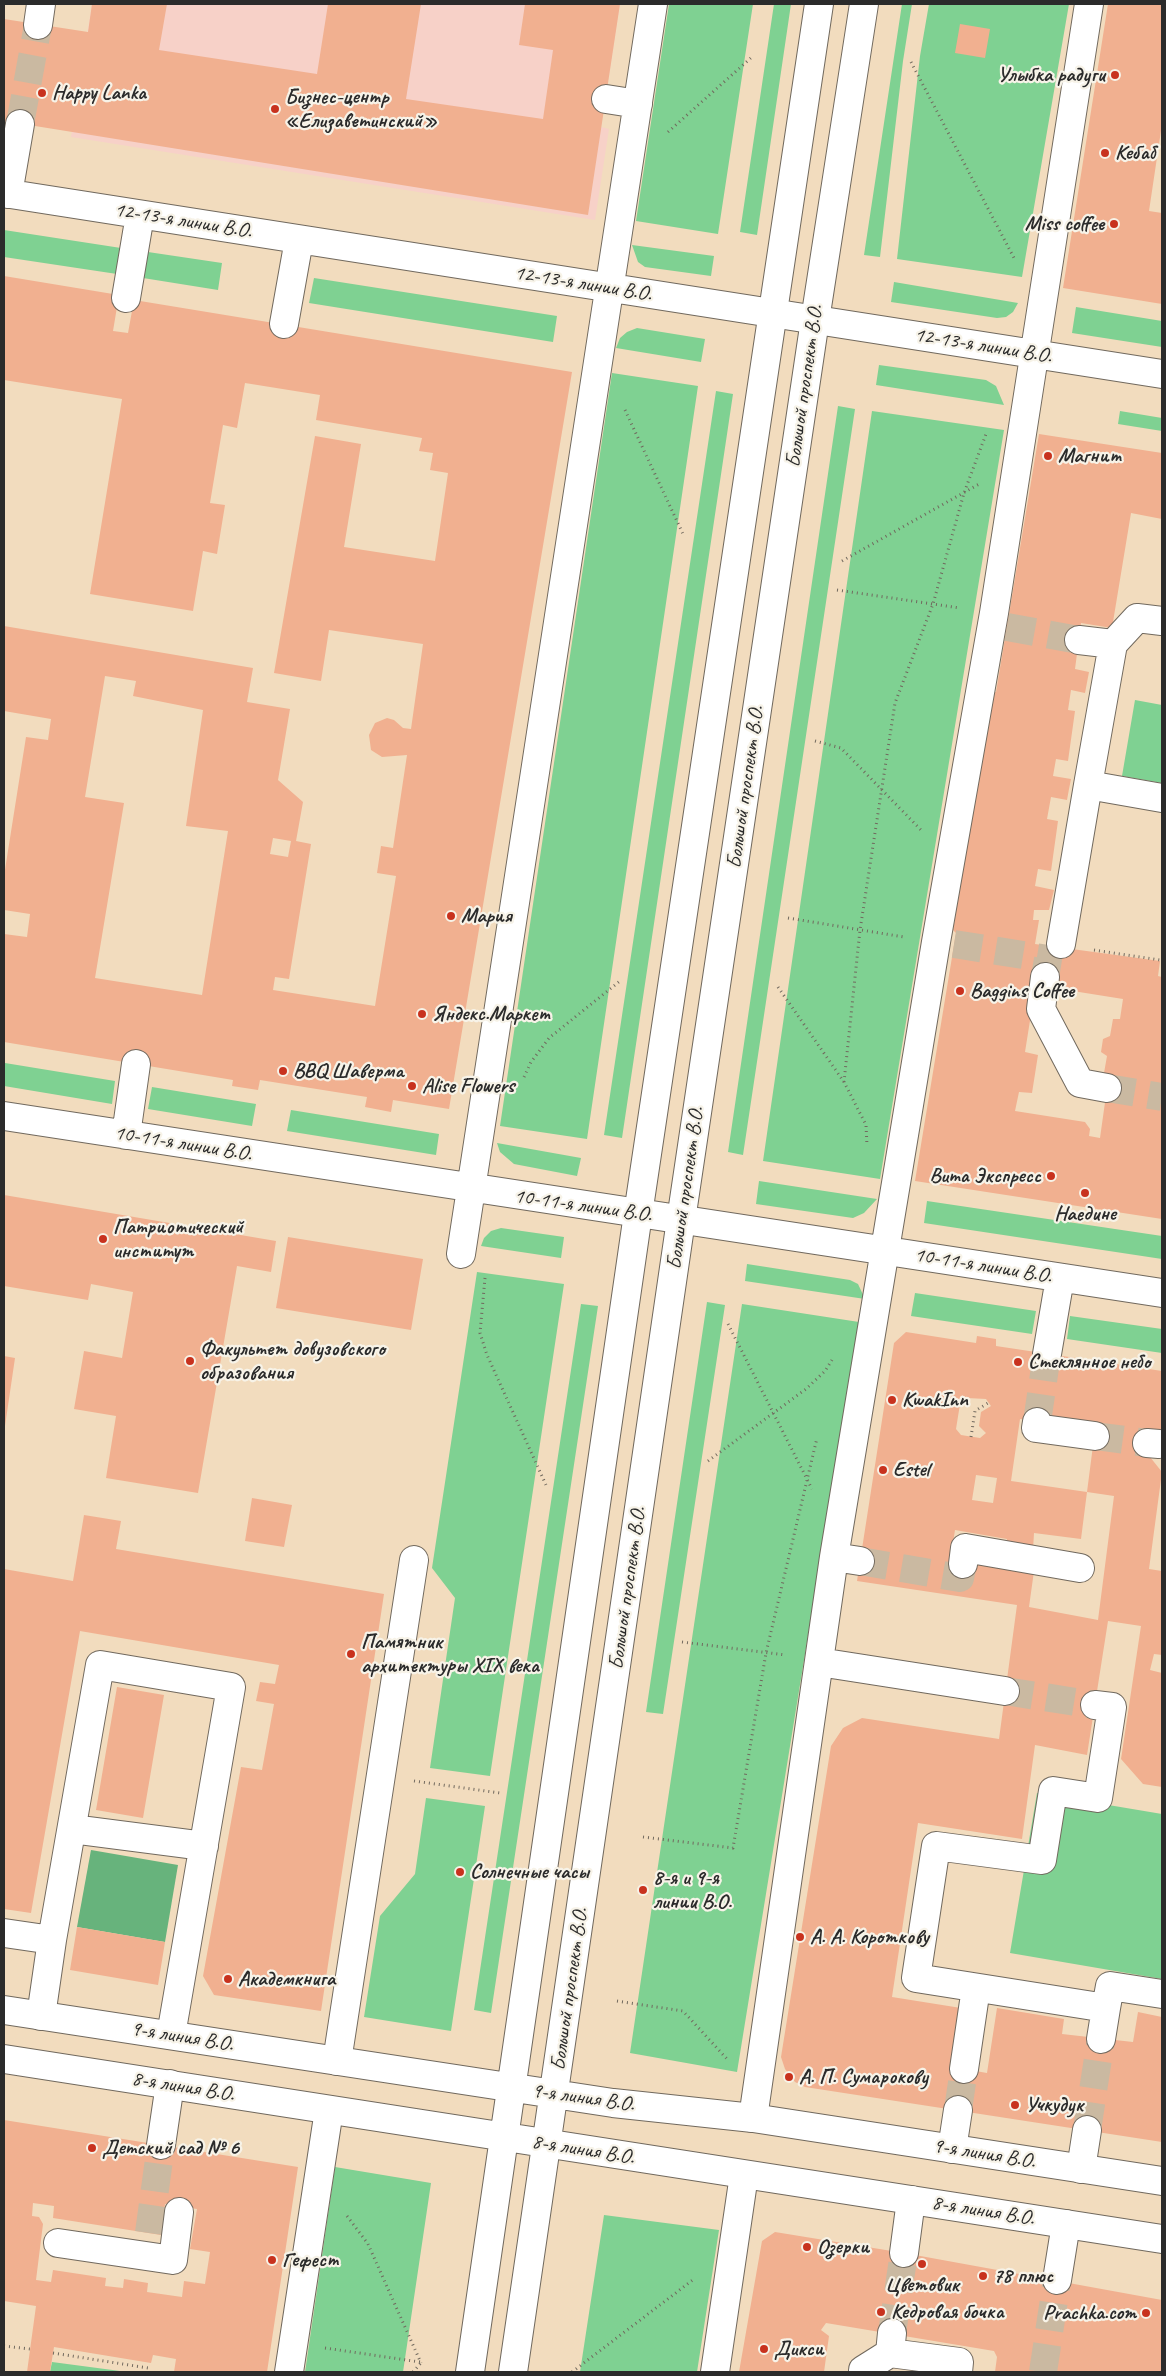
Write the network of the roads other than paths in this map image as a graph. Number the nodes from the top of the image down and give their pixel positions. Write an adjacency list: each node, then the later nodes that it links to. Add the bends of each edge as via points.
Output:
1 (653, 4): 6 (main road)
2 (819, 4): 13 (main road, Большой проспект В.О.)
3 (864, 4): 14 (main road, Большой проспект В.О.)
4 (1089, 4): 16 (main road)
5 (606, 99): 6 (main road)
6 (638, 104): 11 (main road)
7 (20, 124): 8 (main road)
8 (6, 194): 9 (main road, 12-13-я линии В.О.)
9 (140, 214): 10 (main road, 12-13-я линии В.О.); 12 (main road)
10 (299, 240): 11 (main road, 12-13-я линии В.О.); 15 (main road)
11 (610, 288): 13 (main road, 12-13-я линии В.О.); 29 (main road)
12 (126, 298)
13 (772, 314): 14 (main road, 12-13-я линии В.О.); 30 (main road, Большой проспект В.О.)
14 (815, 320): 16 (main road, 12-13-я линии В.О.); 31 (main road, Большой проспект В.О.)
15 (284, 324)
16 (1034, 354): 17 (main road, 12-13-я линии В.О.); 32 (main road, via 997,621 945,943)
17 (1162, 374)
18 (1162, 621): 20 (main road, via 1137,618)
19 (1079, 640): 20 (main road)
20 (1113, 644): 21 (main road)
21 (1088, 785): 22 (main road); 23 (main road)
22 (1162, 798)
23 (1061, 944)
24 (1045, 977): 26 (main road, via 1041,1010 1080,1083)
25 (136, 1064): 28 (main road)
26 (1107, 1088)
27 (4, 1116): 28 (main road, 10-11-я линии В.О.)
28 (126, 1135): 29 (main road, 10-11-я линии В.О.)
29 (471, 1189): 30 (main road, 10-11-я линии В.О.); 33 (main road)
30 (638, 1214): 31 (main road, 10-11-я линии В.О.); 60 (main road, Большой проспект В.О.)
31 (681, 1220): 32 (main road, 10-11-я линии В.О.); 61 (main road, Большой проспект В.О.)
32 (886, 1250): 34 (main road, 10-11-я линии В.О.); 42 (main road, via 847,1559)
33 (461, 1254)
34 (1060, 1278): 35 (main road, 10-11-я линии В.О.); 36 (main road)
35 (1162, 1293)
36 (1047, 1354)
37 (1037, 1422): 38 (main road, via 1036,1428)
38 (1095, 1436)
39 (414, 1560): 57 (main road)
40 (963, 1564): 41 (main road, via 966,1548)
41 (1080, 1568)
42 (818, 1662): 43 (main road); 64 (main road)
43 (1005, 1691)
44 (1095, 1705): 49 (main road, via 1112,1708 1098,1798 1053,1791 1042,1860 936,1846 916,1978)
45 (72, 1828): 46 (main road); 46 (main road, via 100,1665 231,1687); 48 (main road)
46 (204, 1846): 54 (main road)
47 (4, 1933): 48 (main road)
48 (52, 1940): 53 (main road)
49 (976, 1988): 51 (main road); 58 (main road)
50 (1162, 1994): 51 (main road, via 1110,1986)
51 (1106, 2008): 55 (main road)
52 (4, 2010): 53 (main road, 9-я линия В.О.)
53 (41, 2016): 54 (main road, 9-я линия В.О.)
54 (171, 2035): 57 (main road, 9-я линия В.О.)
55 (1101, 2039)
56 (4, 2059): 59 (main road, 8-я линия В.О.)
57 (337, 2061): 60 (main road, 9-я линия В.О.)
58 (964, 2069)
59 (170, 2084): 62 (main road, 8-я линия В.О.); 68 (main road)
60 (512, 2087): 61 (main road, 9-я линия В.О.); 66 (main road, Большой проспект В.О.)
61 (555, 2094): 64 (main road, 9-я линия В.О., via 631,2106); 67 (main road, Большой проспект В.О.)
62 (329, 2110): 66 (main road, 8-я линия В.О.); 80 (main road)
63 (958, 2110): 69 (main road)
64 (753, 2118): 69 (main road, 9-я линия В.О.)
65 (1086, 2130): 70 (main road)
66 (505, 2138): 67 (main road, 8-я линия В.О.); 81 (main road, Большой проспект В.О.)
67 (548, 2144): 71 (main road, 8-я линия В.О.); 82 (main road, Большой проспект В.О.)
68 (161, 2145)
69 (952, 2149): 70 (main road, 9-я линия В.О.)
70 (1081, 2169): 72 (main road, 9-я линия В.О.)
71 (744, 2175): 73 (main road, 8-я линия В.О.); 83 (main road)
72 (1162, 2181)
73 (911, 2200): 75 (main road, 8-я линия В.О.); 78 (main road)
74 (179, 2212): 77 (main road, via 173,2260 147,2244)
75 (1066, 2224): 76 (main road, 8-я линия В.О.); 79 (main road)
76 (1162, 2239)
77 (58, 2243)
78 (904, 2253)
79 (1057, 2280)
80 (289, 2372)
81 (470, 2372)
82 (513, 2372)
83 (715, 2372)
84 (863, 2372): 85 (main road, via 891,2343 959,2362)
85 (958, 2372)

